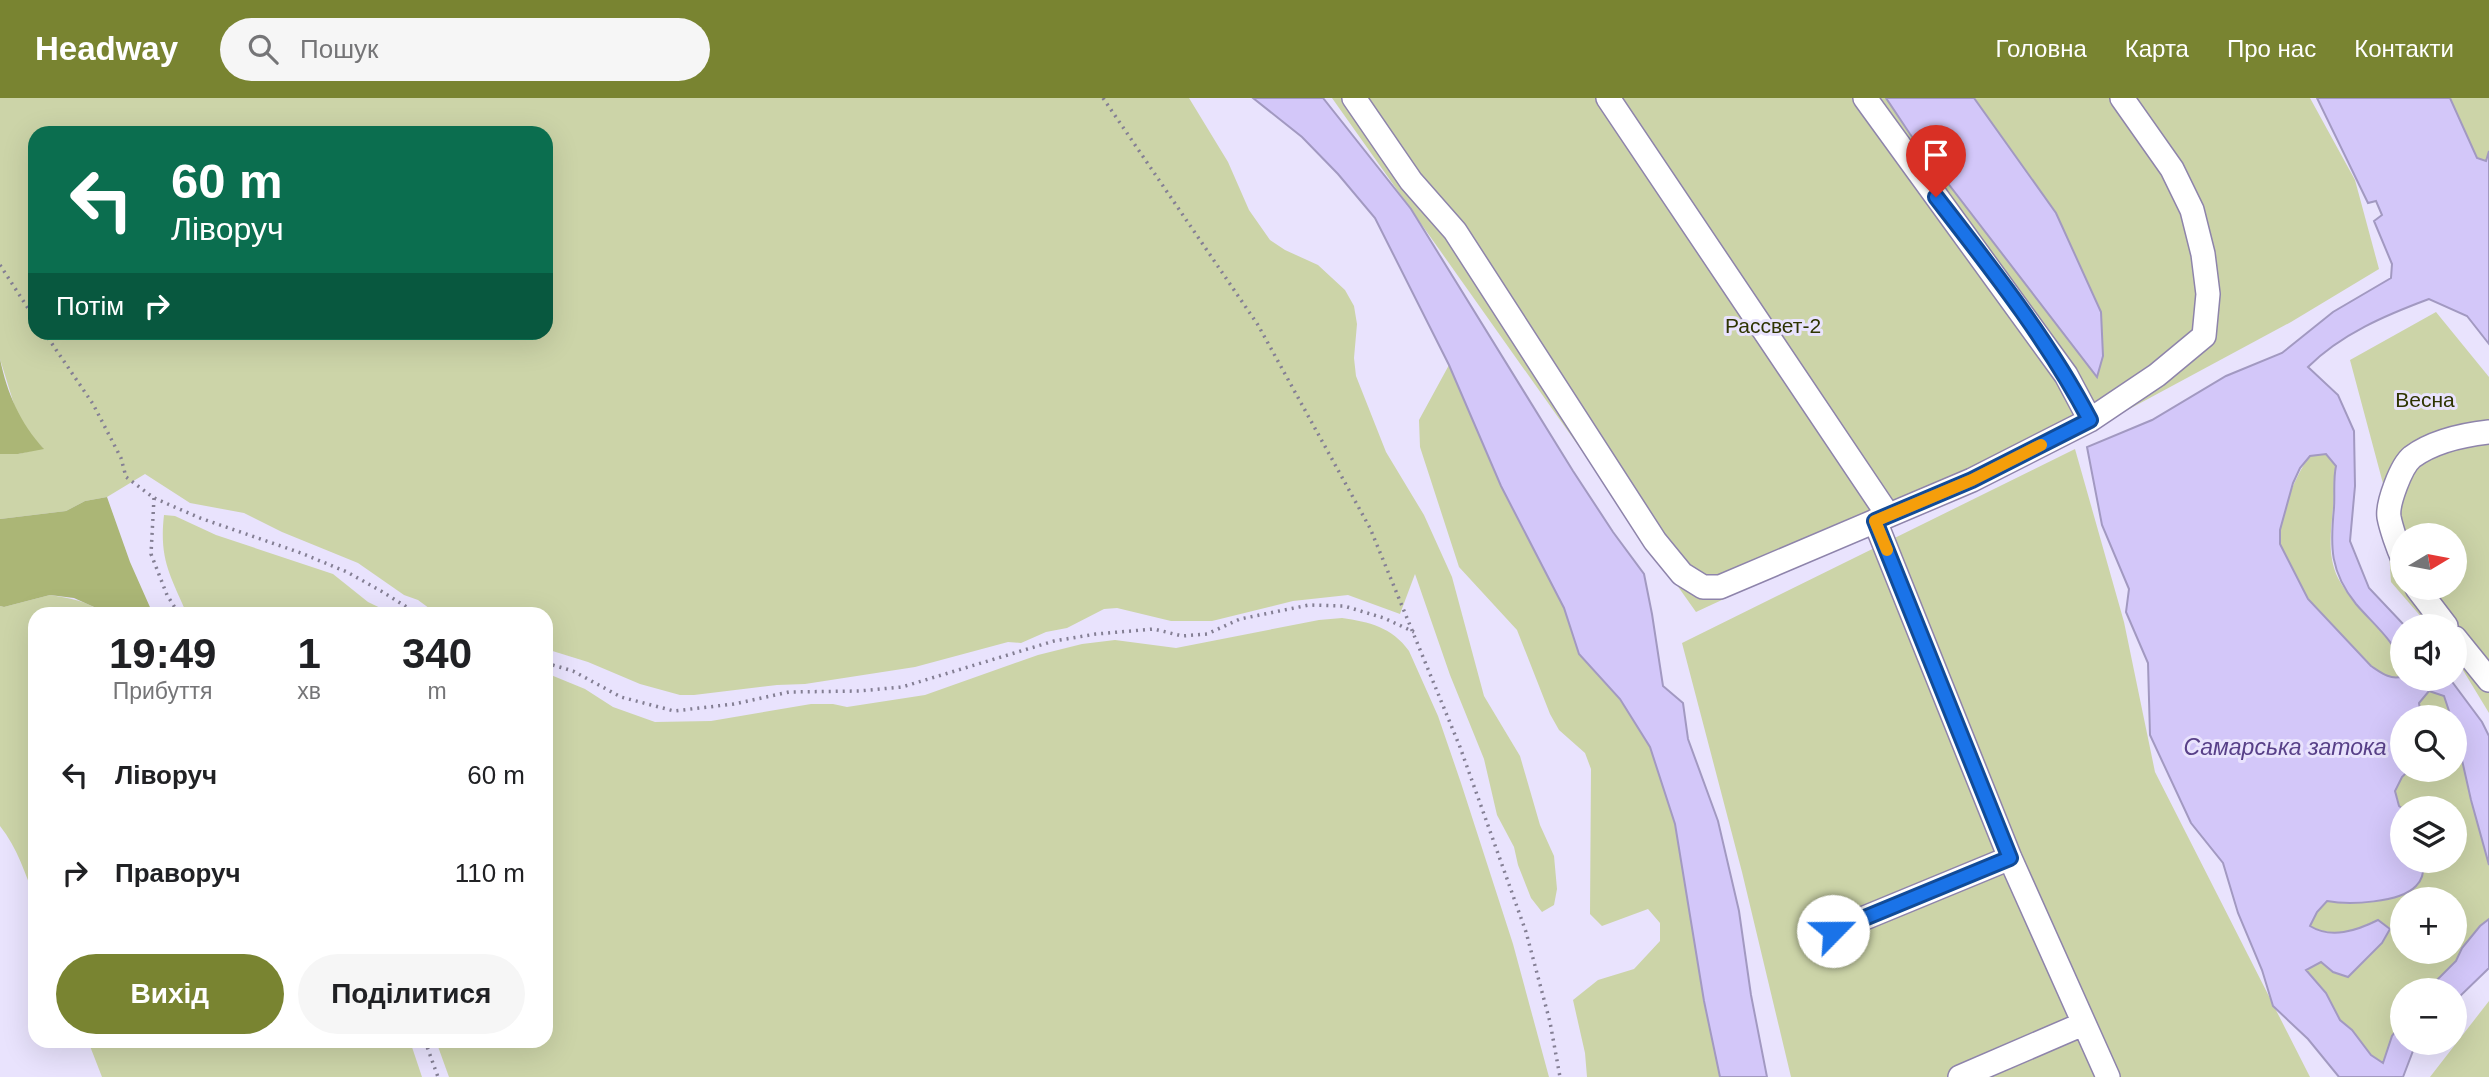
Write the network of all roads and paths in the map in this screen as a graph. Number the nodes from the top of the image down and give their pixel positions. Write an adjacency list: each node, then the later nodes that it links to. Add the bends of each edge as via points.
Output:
1 (1103, 98): 18 (path, via 1258,325 1370,528)
2 (1354, 98): 12 (lane, via 1411,181 1455,231 1655,541 1682,574 1703,587 1720,587)
3 (1608, 98): 12 (lane)
4 (1865, 98): 9 (lane, via 2066,375)
5 (2122, 98): 9 (lane, via 2172,169 2192,210 2208,295 2204,336 2157,375)
6 (0, 265): 7 (path)
7 (28, 308)
8 (49, 340): 11 (path, via 93,404 126,477)
9 (2090, 420): 12 (lane, via 1972,480)
10 (2489, 432): 13 (lane, via 2465,434 2409,459 2395,485 2388,515)
11 (154, 498): 15 (path, via 151,554); 16 (path, via 347,572)
12 (1882, 518): 22 (lane)
13 (2391, 523)
14 (2426, 600): 17 (lane)
15 (174, 607)
16 (407, 607)
17 (2437, 614)
18 (1414, 632): 20 (path, via 1344,606 1310,605 1240,619 1207,634 1182,636 1154,629 1054,641 902,687 789,692 674,711 621,697); 27 (path, via 1461,747 1525,932)
19 (2467, 653): 21 (lane)
20 (553, 665)
21 (2489, 680)
22 (2010, 858): 23 (lane); 24 (lane)
23 (1833, 931)
24 (2083, 1024): 28 (lane); 29 (lane)
25 (428, 1048): 26 (path)
26 (438, 1077)
27 (1560, 1077)
28 (1960, 1077)
29 (2108, 1077)

